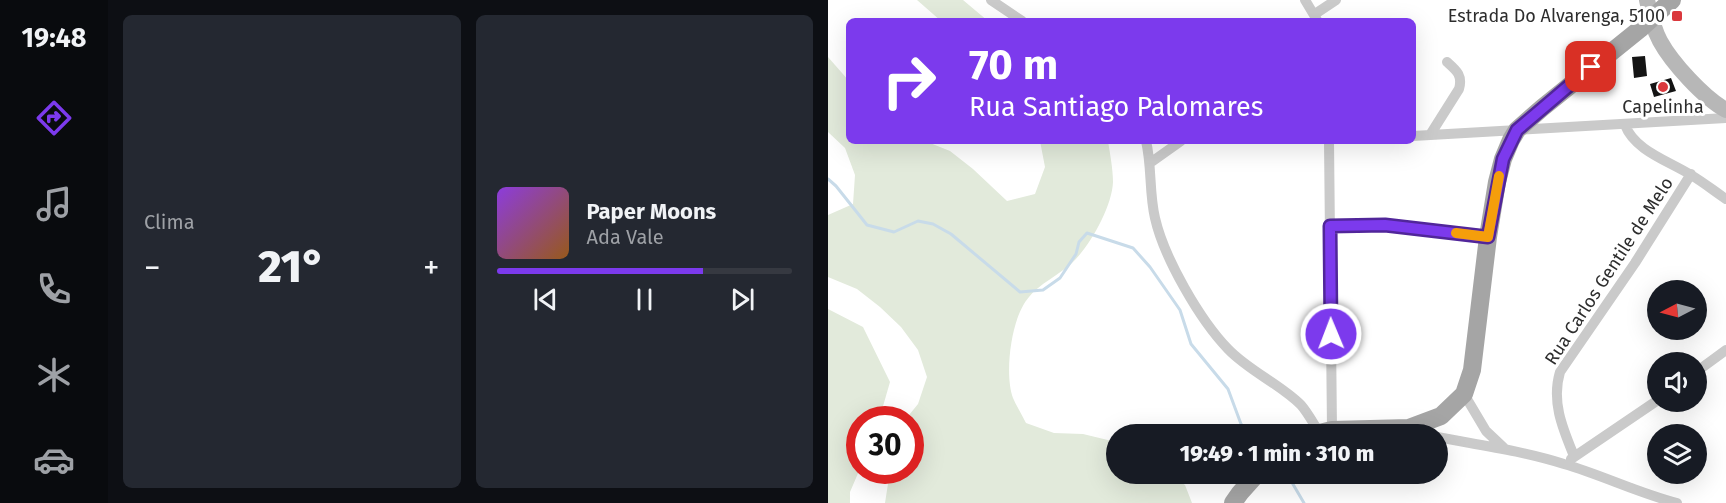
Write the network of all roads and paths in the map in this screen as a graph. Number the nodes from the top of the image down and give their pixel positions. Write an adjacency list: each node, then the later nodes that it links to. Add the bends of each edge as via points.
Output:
1 (991, 0): 6 (street)
2 (1305, 0): 7 (street)
3 (1336, 0): 7 (street)
4 (1647, 0): 8 (street)
5 (1672, 0): 8 (main road)
6 (1018, 18)
7 (1316, 18)
8 (1651, 19): 10 (street, via 1661,43 1683,71); 13 (main road)
9 (1446, 62): 14 (street, via 1458,72 1461,83)
10 (1726, 110)
11 (1726, 118): 12 (street)
12 (1625, 125): 13 (street); 20 (street, via 1643,148)
13 (1517, 130): 14 (street); 23 (main road, via 1503,159)
14 (1430, 135): 15 (street)
15 (1416, 136)
16 (1147, 144): 19 (street)
17 (1177, 144): 19 (street)
18 (1329, 144): 22 (street)
19 (1150, 163): 28 (street, via 1155,217 1162,243 1208,324 1228,349 1300,405)
20 (1691, 174): 21 (street); 33 (street, Rua Carlos Gentile de Melo, via 1560,372 1557,404)
21 (1726, 199)
22 (1330, 226): 23 (street, via 1385,225); 29 (street)
23 (1488, 237): 26 (main road, via 1472,370)
24 (1726, 350): 25 (street)
25 (1707, 364)
26 (1464, 394): 30 (main road, via 1442,416); 32 (street, via 1486,431)
27 (1647, 407): 33 (street)
28 (1314, 424)
29 (1320, 424)
30 (1420, 424)
31 (1448, 439): 32 (street)
32 (1506, 450): 34 (street)
33 (1575, 456): 34 (street)
34 (1564, 464): 37 (street)
35 (1248, 484): 36 (main road)
36 (1233, 503)
37 (1677, 503)

